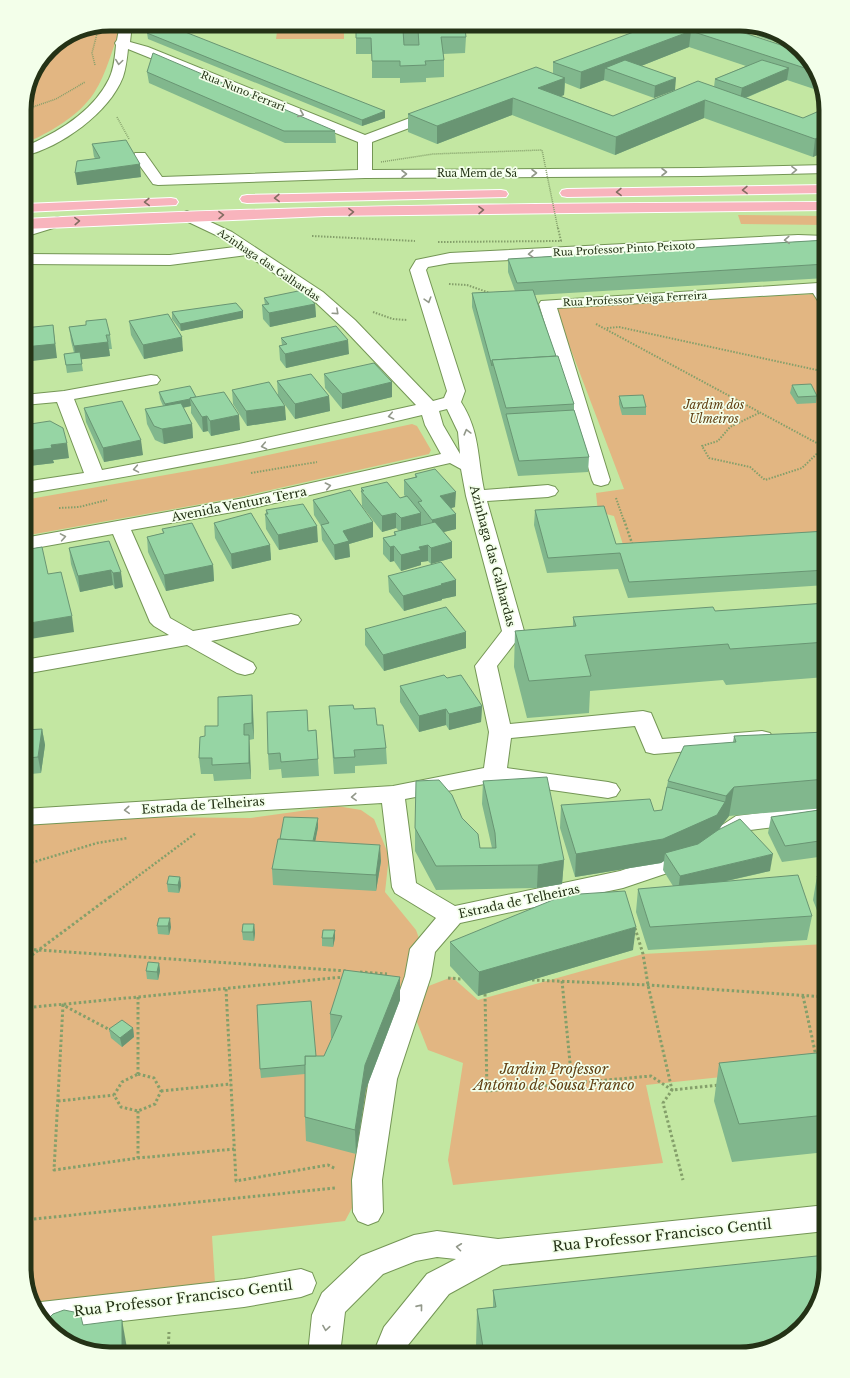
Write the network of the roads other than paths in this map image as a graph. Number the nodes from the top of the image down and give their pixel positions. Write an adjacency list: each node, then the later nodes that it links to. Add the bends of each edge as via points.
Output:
1 (125, 31): 2 (street)
2 (122, 43): 4 (street, Rua Nuno Ferrari, one-way to 4); 5 (street, one-way to 5, via 116,77 106,96 84,117 51,141)
3 (451, 108): 4 (street)
4 (364, 140): 7 (street)
5 (31, 149)
6 (136, 150): 7 (street, Rua Mem de Sá, via 158,181)
7 (365, 168): 8 (street, Rua Mem de Sá, one-way to 8, via 692,172)
8 (819, 169)
9 (819, 189): 10 (highway, one-way to 10)
10 (554, 193)
11 (514, 194): 12 (highway, one-way to 12)
12 (233, 200)
13 (31, 208): 14 (highway, one-way to 13)
14 (187, 208): 15 (highway, one-way to 15); 16 (highway, one-way to 14); 20 (street, Azinhaga das Galhardas)
15 (819, 208)
16 (58, 222): 17 (highway); 18 (street)
17 (31, 224)
18 (31, 230)
19 (819, 240): 26 (street, Rua Professor Pinto Peixoto, one-way to 26, via 450,258 422,263 418,270 456,391)
20 (250, 250): 21 (street, via 162,260); 27 (street, Azinhaga das Galhardas, one-way to 27, via 317,295 349,324)
21 (31, 259)
22 (819, 290): 31 (street, Rua Professor Veiga Ferreira, via 547,304)
23 (151, 380): 24 (street)
24 (64, 396): 25 (street); 30 (street)
25 (31, 399)
26 (452, 402): 27 (street); 29 (street, Azinhaga das Galhardas, one-way to 26, via 468,433)
27 (429, 408): 28 (street, Azinhaga das Galhardas, via 434,425); 30 (street, one-way to 30, via 269,445)
28 (452, 457): 29 (street); 35 (street, Avenida Ventura Terra, one-way to 28, via 244,504)
29 (470, 466): 34 (street, Azinhaga das Galhardas)
30 (95, 477): 32 (street)
31 (600, 480)
32 (31, 487)
33 (548, 491): 34 (street)
34 (476, 496): 41 (street, Azinhaga das Galhardas, via 521,631 486,666)
35 (120, 528): 36 (street, Avenida Ventura Terra, one-way to 35); 38 (street, via 161,622)
36 (31, 543)
37 (292, 620): 38 (street)
38 (188, 638): 39 (street); 40 (street)
39 (31, 666)
40 (245, 668)
41 (500, 732): 42 (street, via 642,718 654,747); 43 (street, Azinhaga das Galhardas)
42 (779, 736)
43 (495, 774): 44 (street); 45 (street)
44 (608, 790)
45 (393, 794): 47 (street, Estrada de Telheiras, one-way to 47); 48 (street, Estrada de Telheiras, via 404,887)
46 (819, 814): 48 (street, Estrada de Telheiras, via 744,822 694,855 662,867 624,879)
47 (31, 818)
48 (452, 916): 49 (street, via 423,948 418,976 383,1079 359,1179)
49 (368, 1212)
50 (819, 1219): 51 (street, Rua Professor Francisco Gentil)
51 (498, 1252): 54 (street, Rua Professor Francisco Gentil, one-way to 51, via 438,1284); 55 (street, Rua Professor Francisco Gentil, one-way to 55, via 437,1244 414,1248 372,1266 333,1303 328,1315)
52 (300, 1283): 53 (street, Rua Professor Francisco Gentil)
53 (47, 1315)
54 (392, 1345)
55 (324, 1347)

